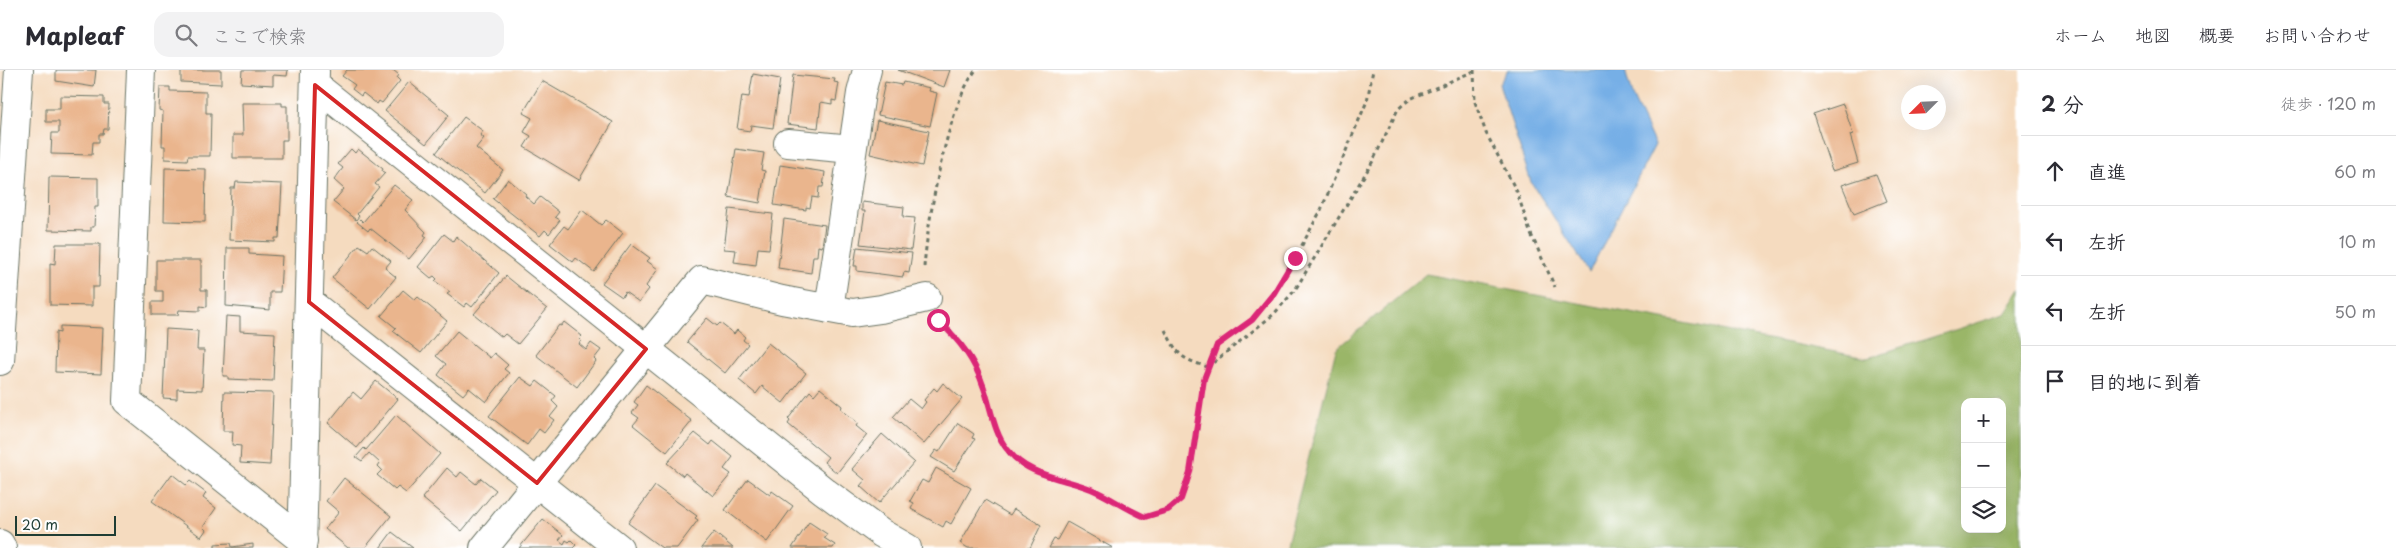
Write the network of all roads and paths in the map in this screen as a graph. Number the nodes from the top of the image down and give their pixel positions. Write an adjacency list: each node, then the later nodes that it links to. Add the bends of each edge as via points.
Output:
1 (19, 70): 8 (street)
2 (141, 70): 22 (street, via 127,401)
3 (867, 70): 10 (street)
4 (976, 70): 13 (path, via 957,106 936,185 923,273)
5 (1373, 70): 19 (path, via 1367,101 1321,210 1295,258 1274,293 1252,320 1217,345)
6 (1474, 71): 12 (path, via 1475,102 1486,133 1517,192 1530,232); 19 (path, via 1410,99 1398,110 1373,161 1295,290 1274,314)
7 (315, 78): 14 (street); 17 (street)
8 (8, 107): 11 (street)
9 (788, 143): 10 (street)
10 (852, 149): 15 (street)
11 (5, 198): 18 (street)
12 (1555, 287)
13 (927, 298): 15 (street, via 852,314); 19 (path, via 938,320 966,348 1006,448 1022,465 1088,488 1145,517 1168,510 1181,499 1190,472)
14 (309, 302): 20 (street); 22 (street)
15 (829, 309): 17 (street, via 702,280)
16 (1165, 330): 19 (path, via 1177,353)
17 (646, 349): 20 (street); 26 (street, via 824,491)
18 (0, 360)
19 (1208, 367)
20 (536, 483): 24 (street); 25 (street)
21 (0, 544): 23 (street)
22 (302, 544)
23 (2, 548)
24 (484, 548)
25 (619, 548)
26 (907, 548)

